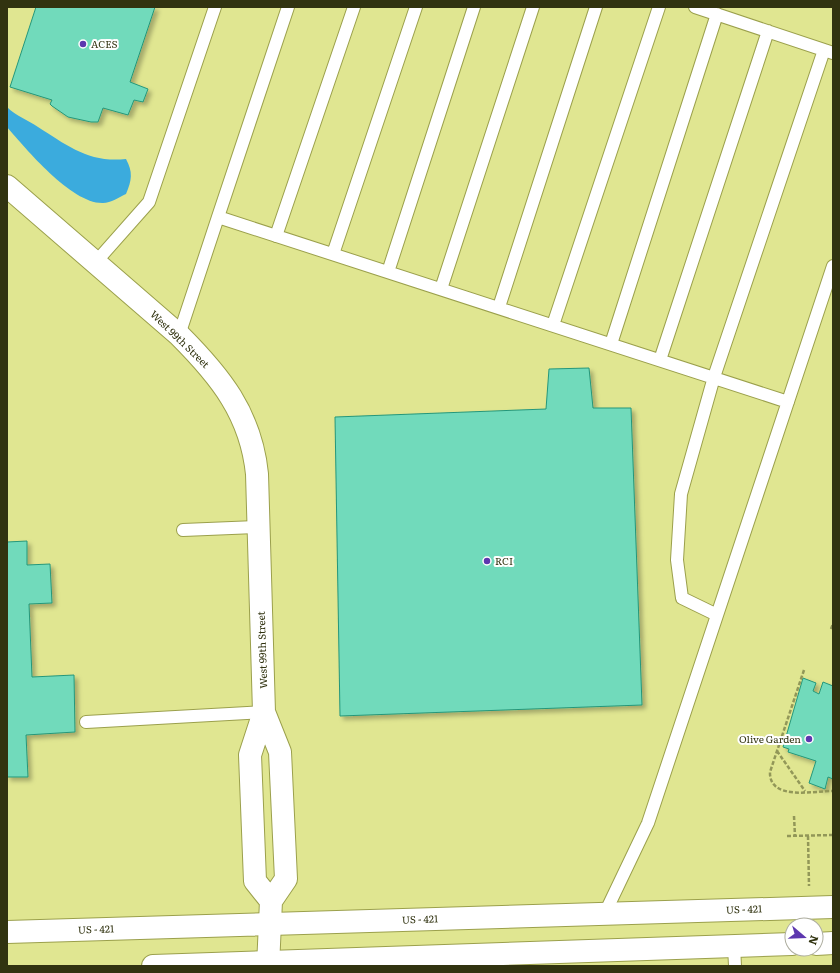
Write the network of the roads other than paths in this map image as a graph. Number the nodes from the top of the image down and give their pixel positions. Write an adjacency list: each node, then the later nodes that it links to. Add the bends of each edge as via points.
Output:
1 (214, 7): 17 (lane, via 149,202)
2 (288, 7): 14 (lane)
3 (354, 7): 15 (lane)
4 (416, 7): 16 (lane)
5 (474, 7): 19 (lane)
6 (533, 7): 20 (lane)
7 (596, 7): 21 (lane)
8 (659, 7): 22 (lane)
9 (695, 7): 10 (lane)
10 (717, 14): 11 (lane); 24 (lane)
11 (768, 31): 12 (lane); 25 (lane)
12 (829, 52): 26 (lane)
13 (7, 186): 17 (main road, West 99th Street)
14 (218, 217): 15 (lane); 23 (lane)
15 (276, 236): 16 (lane)
16 (333, 254): 19 (lane)
17 (95, 264): 23 (main road, West 99th Street)
18 (833, 266): 27 (lane)
19 (388, 272): 20 (lane)
20 (441, 289): 21 (lane)
21 (499, 308): 22 (lane)
22 (553, 325): 24 (lane)
23 (179, 335): 28 (main road, West 99th Street, via 216,374 232,396 246,424 255,455)
24 (610, 344): 25 (lane)
25 (660, 360): 26 (lane)
26 (714, 377): 27 (lane); 30 (lane, via 681,494 677,560 682,598)
27 (788, 402): 30 (lane)
28 (259, 527): 29 (lane); 31 (main road, West 99th Street)
29 (183, 530)
30 (717, 615): 35 (lane, via 648,823)
31 (264, 712): 32 (lane); 33 (main road, West 99th Street, via 280,752 286,879); 33 (main road, West 99th Street, via 250,755 255,881)
32 (86, 722)
33 (271, 901): 36 (main road, West 99th Street)
34 (833, 907): 35 (main road, US - 421)
35 (605, 913): 36 (main road, US - 421)
36 (269, 923): 37 (main road, US - 421); 40 (main road, West 99th Street)
37 (7, 932)
38 (784, 946): 39 (main road)
39 (735, 956): 40 (main road, via 328,959)
40 (268, 965): 41 (main road)
41 (153, 966)

